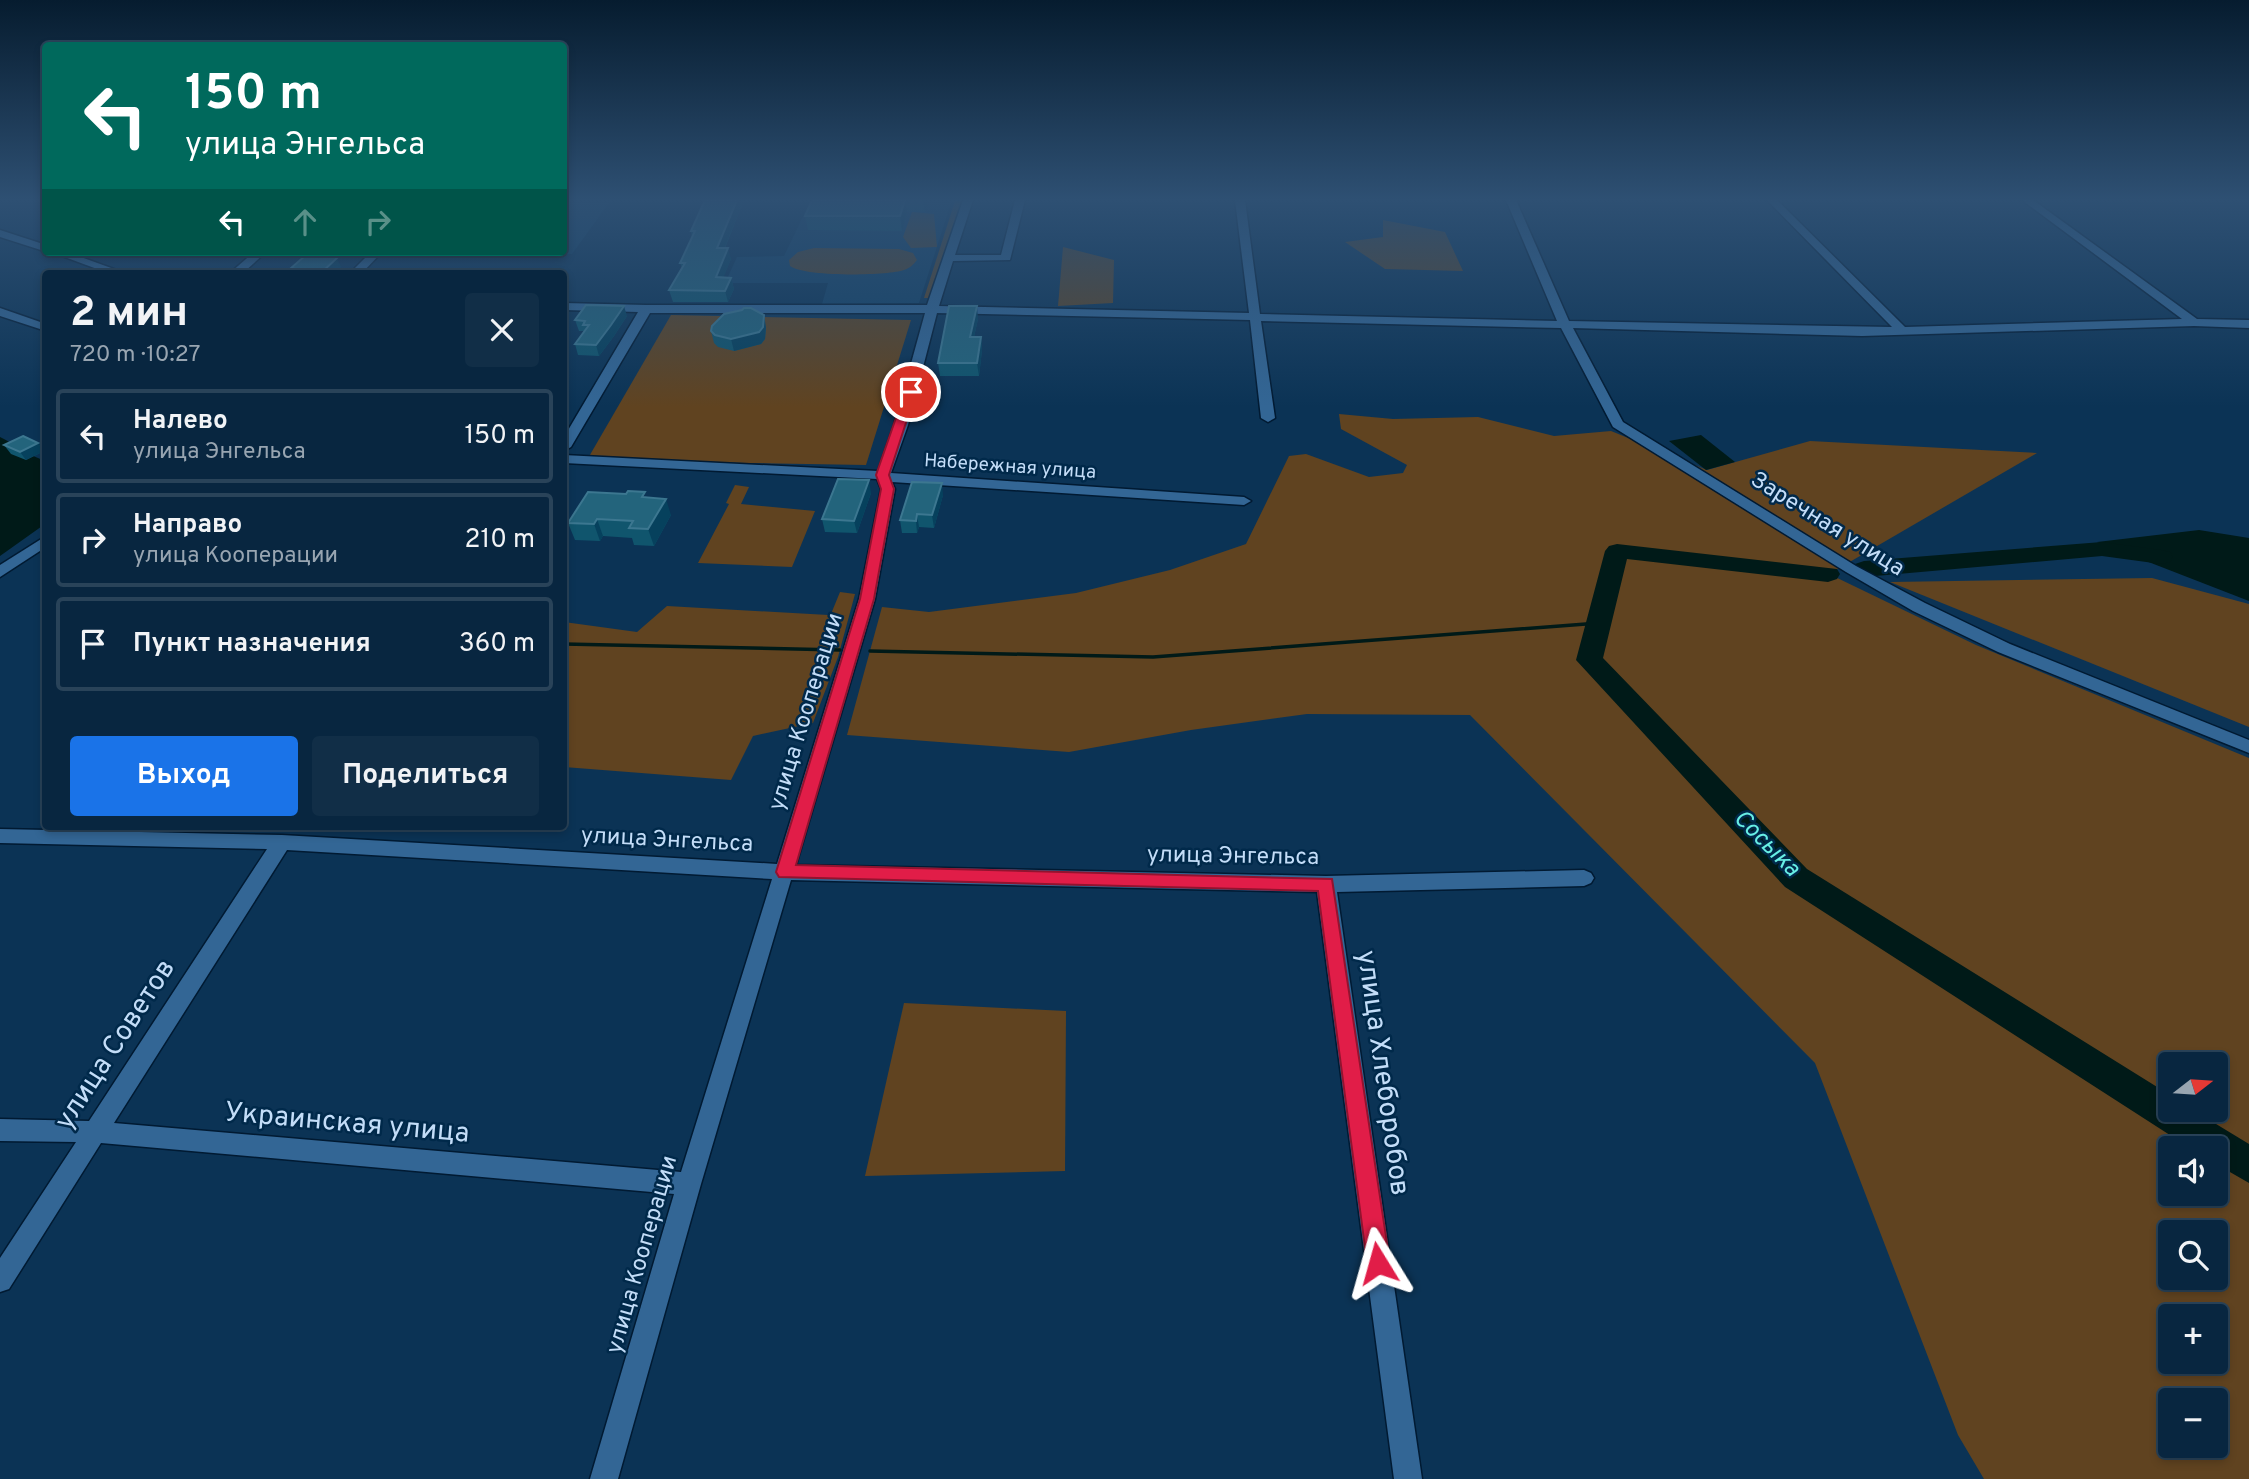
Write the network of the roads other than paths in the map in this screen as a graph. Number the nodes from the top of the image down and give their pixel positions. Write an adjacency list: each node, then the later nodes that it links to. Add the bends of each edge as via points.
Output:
1 (945, 269): 8 (street, улица Кооперации)
2 (1248, 269): 10 (street)
3 (1541, 269): 13 (street, Заречная улица)
4 (1840, 269): 15 (street)
5 (2121, 269): 11 (street)
6 (567, 306): 7 (street)
7 (646, 309): 8 (street); 17 (street)
8 (932, 309): 10 (street); 19 (street, улица Кооперации)
9 (0, 312): 14 (street)
10 (1254, 315): 13 (street); 16 (street)
11 (2194, 323): 12 (street); 15 (street)
12 (2249, 324)
13 (1565, 325): 15 (street); 23 (street, Заречная улица, via 1618,424 1851,569 2004,648)
14 (42, 327)
15 (1902, 331)
16 (1268, 418)
17 (567, 442)
18 (567, 459): 19 (street, Набережная улица)
19 (883, 475): 20 (street, Набережная улица); 26 (street, улица Кооперации, via 888,489 867,599)
20 (1244, 500)
21 (42, 543): 22 (street)
22 (0, 572)
23 (2249, 747)
24 (0, 836): 25 (street, улица Энгельса)
25 (282, 842): 26 (street, улица Энгельса); 30 (street, улица Советов)
26 (785, 872): 28 (street, улица Энгельса); 31 (street, улица Кооперации)
27 (1584, 878): 28 (street, улица Энгельса)
28 (1326, 884): 34 (street, улица Хлеборобов)
29 (0, 1130): 30 (street, Украинская улица)
30 (94, 1132): 31 (street, Украинская улица); 32 (street, улица Советов)
31 (689, 1184): 33 (street, улица Кооперации)
32 (0, 1280)
33 (604, 1479)
34 (1408, 1479)

